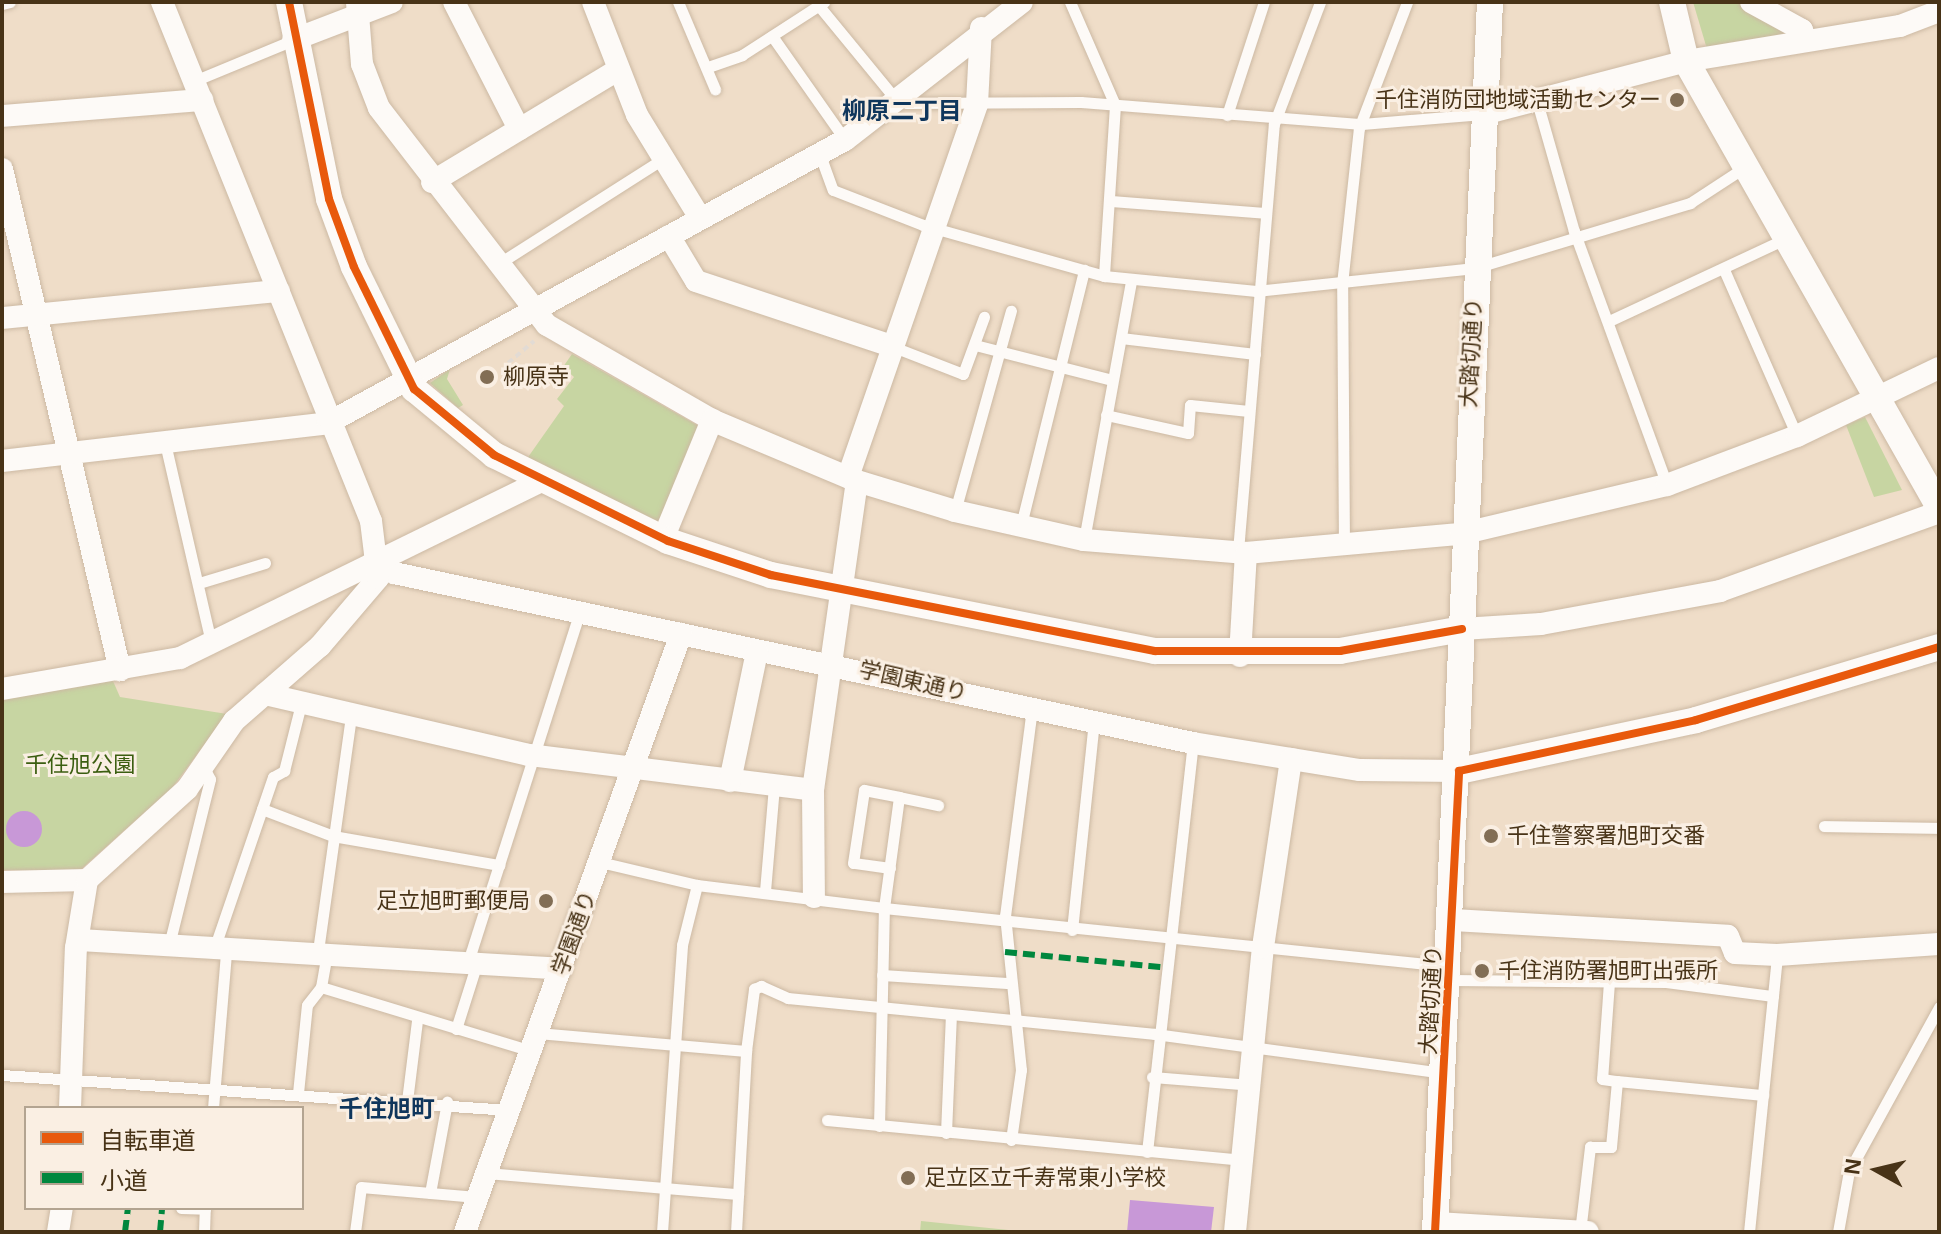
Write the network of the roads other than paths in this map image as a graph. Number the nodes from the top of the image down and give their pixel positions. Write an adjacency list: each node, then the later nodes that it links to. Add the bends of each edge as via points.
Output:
1 (10, 2): 15 (lane)
2 (162, 2): 28 (street)
3 (289, 2): 23 (street)
4 (392, 2): 18 (street)
5 (454, 2): 38 (street)
6 (593, 2): 26 (street)
7 (678, 2): 25 (lane)
8 (1070, 2): 32 (lane)
9 (1264, 2): 34 (lane)
10 (1320, 2): 36 (lane)
11 (1407, 2): 37 (lane)
12 (1490, 2): 33 (street, 大踏切通り)
13 (1672, 2): 24 (street)
14 (1751, 2): 22 (street, via 1802,30)
15 (2, 4)
16 (822, 4): 21 (lane); 30 (lane)
17 (1012, 4): 20 (street)
18 (358, 10): 23 (street); 44 (street, via 362,64 379,108)
19 (1939, 11): 22 (street, via 1900,26)
20 (981, 28): 30 (street); 31 (street)
21 (772, 36): 25 (lane); 39 (lane)
22 (1805, 39): 24 (street)
23 (293, 40): 28 (lane); 74 (street, via 329,199)
24 (1686, 61): 29 (street); 42 (street)
25 (708, 67): 27 (lane)
26 (619, 69): 38 (street); 41 (street)
27 (715, 89)
28 (198, 90): 35 (street); 60 (street)
29 (1536, 98): 33 (street); 49 (lane)
30 (897, 101): 31 (lane); 39 (street)
31 (977, 104): 32 (lane); 48 (street)
32 (1115, 105): 34 (lane); 45 (lane)
33 (1483, 114): 37 (lane); 53 (street, 大踏切通り)
34 (1227, 115): 36 (lane)
35 (2, 116)
36 (1277, 119): 37 (lane); 46 (lane)
37 (1362, 124): 58 (lane)
38 (519, 129): 44 (street)
39 (845, 140): 40 (street)
40 (820, 155): 47 (street); 48 (lane, via 833,190)
41 (663, 159): 47 (street); 52 (lane)
42 (1746, 167): 49 (lane, via 1690,203); 51 (street)
43 (4, 180): 62 (street)
44 (432, 182): 52 (street)
45 (1110, 201): 46 (lane); 56 (lane)
46 (1266, 213): 59 (lane)
47 (699, 216): 50 (street)
48 (933, 226): 54 (lane); 69 (street)
49 (1577, 234): 53 (lane); 66 (lane)
50 (669, 236): 65 (street); 69 (street, via 696,281)
51 (1785, 239): 55 (lane); 76 (street)
52 (495, 266): 65 (street)
53 (1475, 268): 58 (lane); 91 (street, 大踏切通り)
54 (1084, 270): 56 (lane); 72 (lane)
55 (1725, 272): 66 (lane); 81 (lane)
56 (1104, 276): 57 (lane)
57 (1131, 281): 59 (lane); 67 (lane)
58 (1342, 284): 59 (lane); 94 (lane)
59 (1262, 290): 71 (lane)
60 (279, 291): 62 (street); 80 (street)
61 (1011, 311): 70 (lane)
62 (42, 314): 64 (street); 83 (street)
63 (984, 317): 68 (lane)
64 (2, 318)
65 (541, 319): 74 (street); 79 (street)
66 (1609, 321): 87 (lane)
67 (1121, 338): 71 (lane); 75 (lane)
68 (975, 345): 69 (lane, via 963,374); 70 (lane)
69 (891, 346): 85 (street)
70 (1002, 351): 72 (lane); 89 (lane)
71 (1255, 354): 77 (lane)
72 (1061, 364): 75 (lane); 90 (lane)
73 (1939, 368): 76 (street)
74 (406, 378): 80 (street); 86 (street, via 464,435)
75 (1112, 380): 78 (lane)
76 (1875, 397): 81 (street); 88 (street)
77 (1249, 411): 78 (lane, via 1190,405 1188,433); 95 (lane)
78 (1106, 415): 93 (lane)
79 (712, 420): 85 (street); 92 (street)
80 (328, 423): 82 (street); 96 (street, via 371,521)
81 (1797, 436): 87 (street)
82 (165, 443): 83 (street); 98 (lane)
83 (71, 454): 84 (street); 108 (street)
84 (2, 461)
85 (852, 479): 89 (street); 99 (street)
86 (542, 481): 92 (street); 96 (street, via 423,542)
87 (1667, 485): 91 (street)
88 (1939, 510): 101 (street, via 1720,591 1541,624)
89 (955, 511): 90 (street)
90 (1021, 525): 93 (street)
91 (1461, 534): 94 (street); 101 (street, 大踏切通り)
92 (663, 539): 99 (street)
93 (1084, 540): 95 (street)
94 (1344, 548): 95 (street)
95 (1242, 552): 106 (street)
96 (375, 557): 100 (street, 学園東通り, via 394,573); 103 (street); 110 (street, via 378,578)
97 (265, 563): 98 (lane)
98 (199, 583): 103 (lane, via 194,592)
99 (837, 588): 106 (street, via 1155,651); 107 (street)
100 (580, 611): 102 (street, 学園東通り); 116 (lane)
101 (1462, 629): 106 (street, via 1340,651); 120 (street, 大踏切通り)
102 (681, 634): 105 (street, 学園東通り); 119 (street, 学園通り)
103 (211, 643): 108 (street)
104 (1939, 647): 120 (street, via 1696,720)
105 (757, 652): 107 (street, 学園東通り); 121 (street)
106 (1240, 656)
107 (827, 662): 112 (street, 学園東通り); 123 (street)
108 (120, 670): 109 (street)
109 (2, 689)
110 (265, 694): 111 (street); 118 (street, via 234,721)
111 (301, 704): 113 (street); 126 (lane, via 284,771 273,777)
112 (1032, 708): 114 (street, 学園東通り); 140 (lane)
113 (351, 717): 116 (street); 129 (lane)
114 (1094, 722): 115 (street, 学園東通り); 141 (lane)
115 (1193, 743): 117 (street, 学園東通り); 142 (lane)
116 (534, 755): 119 (street); 131 (lane)
117 (1291, 759): 120 (street, 学園東通り, via 1360,770); 145 (street)
118 (203, 766): 133 (street, via 187,789); 146 (lane, via 210,779)
119 (633, 769): 121 (street); 130 (street, 学園通り)
120 (1459, 771): 139 (street, 大踏切通り)
121 (730, 781): 122 (street)
122 (774, 786): 123 (street); 136 (lane)
123 (813, 790): 137 (street)
124 (899, 797): 125 (lane); 132 (lane); 132 (lane, via 864,790 853,863)
125 (938, 805)
126 (262, 809): 129 (lane); 147 (lane)
127 (1824, 826): 128 (lane)
128 (1939, 828)
129 (333, 836): 131 (lane); 149 (lane)
130 (600, 862): 135 (lane); 151 (street, 学園通り)
131 (499, 865): 150 (lane)
132 (890, 868): 138 (lane)
133 (87, 880): 134 (street); 143 (street)
134 (2, 882)
135 (697, 885): 136 (lane); 166 (lane, via 682,945)
136 (765, 891): 137 (lane)
137 (814, 897): 138 (lane)
138 (884, 908): 140 (lane); 153 (lane)
139 (1453, 920): 148 (street, via 1728,936 1735,953); 152 (street, 大踏切通り)
140 (1006, 922): 141 (lane); 155 (lane)
141 (1072, 930): 142 (lane)
142 (1166, 934): 145 (lane); 164 (lane)
143 (78, 940): 146 (street); 171 (street)
144 (1939, 944): 148 (street)
145 (1263, 947): 152 (lane); 167 (street)
146 (168, 950): 147 (street)
147 (220, 953): 149 (street); 174 (lane)
148 (1777, 955): 157 (lane)
149 (322, 958): 150 (street); 156 (lane)
150 (471, 966): 151 (street); 163 (lane)
151 (561, 969): 165 (street, 学園通り)
152 (1450, 973): 154 (lane); 169 (street, 大踏切通り)
153 (882, 975): 155 (lane); 159 (lane)
154 (1609, 982): 157 (lane); 173 (lane, via 1602,1079)
155 (1007, 983): 161 (lane)
156 (321, 987): 162 (lane); 176 (lane, via 307,1005)
157 (1773, 996): 177 (lane)
158 (1939, 1007): 207 (lane, via 1849,1171)
159 (883, 1009): 160 (lane); 168 (lane, via 788,998 761,986 754,989); 184 (lane)
160 (951, 1015): 161 (lane); 185 (lane)
161 (1010, 1020): 164 (lane); 186 (lane, via 1021,1070)
162 (417, 1021): 163 (lane); 178 (lane)
163 (456, 1029): 165 (lane)
164 (1155, 1034): 167 (lane); 172 (lane)
165 (534, 1042): 166 (lane); 182 (street, 学園通り)
166 (673, 1044): 168 (lane); 190 (lane)
167 (1254, 1045): 169 (lane); 175 (street)
168 (746, 1051): 192 (lane)
169 (1445, 1073): 196 (street, 大踏切通り)
170 (2, 1075): 171 (lane)
171 (71, 1077): 174 (lane); 180 (street)
172 (1152, 1077): 175 (lane); 187 (lane)
173 (1617, 1081): 177 (lane); 204 (lane, via 1611,1147 1590,1147)
174 (215, 1085): 176 (lane); 181 (lane)
175 (1251, 1085): 188 (street)
176 (298, 1093): 178 (lane)
177 (1763, 1095): 206 (lane)
178 (407, 1101): 179 (lane)
179 (447, 1102): 182 (lane); 191 (lane)
180 (70, 1106)
181 (213, 1106)
182 (509, 1110): 189 (street, 学園通り)
183 (827, 1120): 184 (lane)
184 (879, 1126): 185 (lane)
185 (946, 1133): 186 (lane)
186 (1011, 1140): 187 (lane)
187 (1147, 1152): 188 (lane)
188 (1244, 1160): 203 (street)
189 (486, 1173): 190 (lane); 193 (street, 学園通り)
190 (665, 1188): 192 (lane); 201 (lane)
191 (430, 1193): 193 (lane); 199 (lane, via 361,1187)
192 (738, 1194): 202 (lane)
193 (477, 1197): 200 (street, 学園通り)
194 (62, 1210): 197 (street)
195 (205, 1210): 198 (lane)
196 (1435, 1228): 204 (street)
197 (58, 1232)
198 (204, 1232)
199 (355, 1232)
200 (465, 1232)
201 (662, 1232)
202 (736, 1232)
203 (1235, 1232)
204 (1580, 1232): 205 (street)
205 (1588, 1232)
206 (1749, 1232)
207 (1838, 1232)

